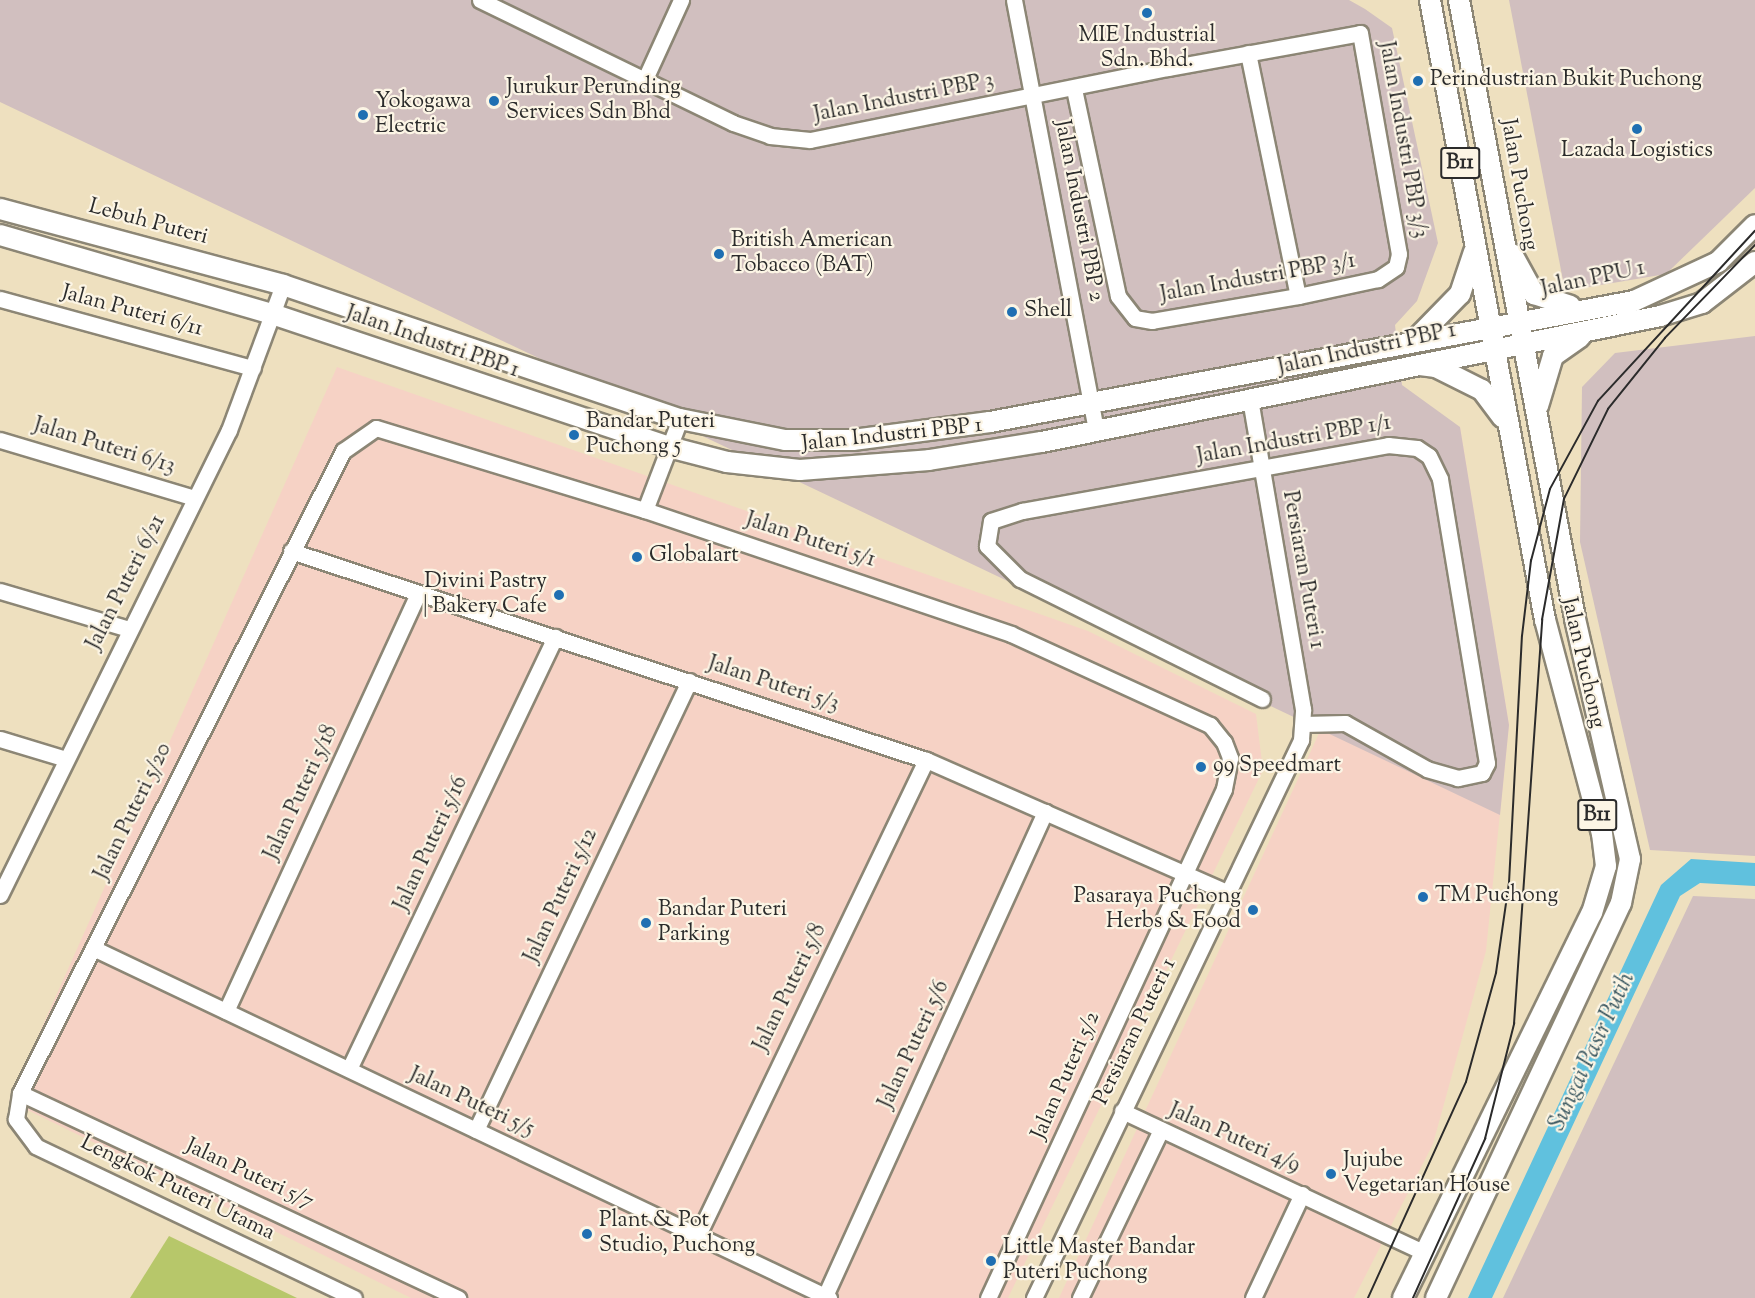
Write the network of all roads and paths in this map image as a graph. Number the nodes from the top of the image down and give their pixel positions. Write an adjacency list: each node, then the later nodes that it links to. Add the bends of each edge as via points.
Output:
1 (480, 0): 8 (street, Jalan Industri PBP 3)
2 (681, 0): 8 (street)
3 (1014, 0): 10 (street, Jalan Industri PBP 2)
4 (1430, 0): 15 (main road, Jalan Puchong / B11)
5 (1459, 0): 14 (main road, Jalan Puchong / B11)
6 (1360, 33): 7 (street, Jalan Industri PBP 3); 16 (street, Jalan Industri PBP 3/3)
7 (1248, 53): 9 (street, Jalan Industri PBP 3); 19 (street)
8 (645, 79): 10 (street, Jalan Industri PBP 3, via 756,132 810,140)
9 (1074, 89): 10 (street, Jalan Industri PBP 3); 19 (street, Jalan Industri PBP 3/1, via 1118,296 1128,313 1152,321)
10 (1034, 97): 32 (street, Jalan Industri PBP 2)
11 (0, 209): 18 (main road, Lebuh Puteri)
12 (1755, 225): 21 (main road, Jalan PPU 1, via 1718,262 1677,285)
13 (0, 235): 23 (main road)
14 (1504, 239): 21 (main road, via 1534,294 1556,305); 22 (main road, Jalan Puchong / B11)
15 (1476, 245): 24 (main road, Jalan Puchong / B11); 26 (main road, via 1460,294)
16 (1399, 254): 19 (street, Jalan Industri PBP 3/1, via 1396,267 1384,277)
17 (1755, 262): 25 (main road, Jalan PPU 1, via 1702,303)
18 (283, 285): 23 (street, Jalan Puteri 6/21); 33 (main road, Jalan Industri PBP 1)
19 (1298, 296)
20 (0, 298): 30 (street, Jalan Puteri 6/11)
21 (1591, 308): 22 (main road, Jalan PPU 1)
22 (1517, 320): 24 (main road, Jalan PPU 1); 27 (main road, Jalan Puchong / B11)
23 (269, 323): 30 (street, Jalan Puteri 6/21); 38 (main road, Jalan Industri PBP 1)
24 (1491, 325): 26 (main road, Jalan Industri PBP 1); 28 (main road, Jalan Puchong / B11)
25 (1605, 326): 27 (main road, Jalan PPU 1); 34 (main road, via 1559,346 1540,390)
26 (1413, 341): 32 (main road, Jalan Industri PBP 1)
27 (1521, 341): 28 (main road); 34 (main road, Jalan Puchong / B11)
28 (1494, 346): 29 (main road, Jalan Industri PBP 1); 37 (main road, Jalan Puchong / B11)
29 (1413, 364): 31 (main road, Jalan Industri PBP 1); 37 (main road, via 1436,367 1482,390 1495,401)
30 (253, 368): 40 (street, Jalan Puteri 6/21)
31 (1250, 400): 35 (main road, Jalan Industri PBP 1); 39 (street, Persiaran Puteri 1)
32 (1092, 401): 33 (main road, Jalan Industri PBP 1, via 845,441 785,440); 35 (street, Jalan Industri PBP 2)
33 (680, 419): 38 (street)
34 (1537, 422): 75 (main road, Jalan Puchong / B11, via 1588,685 1625,832 1630,879)
35 (1096, 431): 38 (main road, Jalan Industri PBP 1, via 929,460 800,470 728,462)
36 (0, 440): 40 (street, Jalan Puteri 6/13)
37 (1512, 445): 66 (main road, Jalan Puchong / B11, via 1558,675 1602,834 1605,878 1592,913)
38 (669, 447): 41 (street)
39 (1262, 468): 48 (street, Jalan Industri PBP 1/1, via 1003,515 992,521 987,546 1020,579); 49 (street, Persiaran Puteri 1); 49 (street, Jalan Industri PBP 1/1, via 1388,445 1404,444 1430,456 1440,479 1487,763 1471,778 1453,777 1427,769 1345,723)
40 (195, 498): 45 (street, Jalan Puteri 6/21)
41 (645, 510): 42 (street, Jalan Puteri 5/1, via 376,428 343,451); 54 (street, Jalan Puteri 5/1, via 1011,634 1210,725 1224,742 1228,775)
42 (291, 551): 44 (street, Jalan Puteri 5/3); 57 (street, Jalan Puteri 5/20)
43 (0, 591): 45 (street)
44 (418, 593): 46 (street, Jalan Puteri 5/3); 58 (street, Jalan Puteri 5/18)
45 (129, 629): 51 (street, Jalan Puteri 6/21)
46 (555, 637): 47 (street, Jalan Puteri 5/3); 59 (street, Jalan Puteri 5/16)
47 (689, 681): 52 (street, Jalan Puteri 5/3); 62 (street, Jalan Puteri 5/12)
48 (1262, 699)
49 (1303, 724): 56 (street, Persiaran Puteri 1, via 1289,773)
50 (0, 739): 51 (street)
51 (63, 758): 55 (street, Jalan Puteri 6/21)
52 (926, 760): 53 (street, Jalan Puteri 5/3); 65 (street, Jalan Puteri 5/8)
53 (1046, 812): 54 (street, Jalan Puteri 5/3); 67 (street, Jalan Puteri 5/6)
54 (1185, 872): 56 (street, Jalan Puteri 5/3); 70 (street, Jalan Puteri 5/2)
55 (2, 888)
56 (1229, 893): 61 (street, Persiaran Puteri 1)
57 (93, 948): 58 (street, Jalan Puteri 5/5); 60 (street, Jalan Puteri 5/20)
58 (226, 1011): 59 (street, Jalan Puteri 5/5)
59 (349, 1070): 62 (street, Jalan Puteri 5/5)
60 (20, 1093): 68 (street, Lengkok Puteri Utama, via 16,1119 36,1146); 69 (street, Jalan Puteri 5/7)
61 (1122, 1111): 63 (street, Jalan Puteri 4/9); 71 (street, Persiaran Puteri 1)
62 (476, 1130): 65 (street, Jalan Puteri 5/5)
63 (1161, 1130): 64 (street, Jalan Puteri 4/9); 72 (street)
64 (1302, 1194): 66 (street, Jalan Puteri 4/9); 73 (street)
65 (698, 1236): 67 (street, Jalan Puteri 5/5)
66 (1425, 1252): 74 (main road, Jalan Puchong / B11)
67 (827, 1297)
68 (354, 1298)
69 (458, 1298)
70 (988, 1298)
71 (1034, 1298)
72 (1080, 1298)
73 (1253, 1298)
74 (1402, 1298)
75 (1436, 1298)

